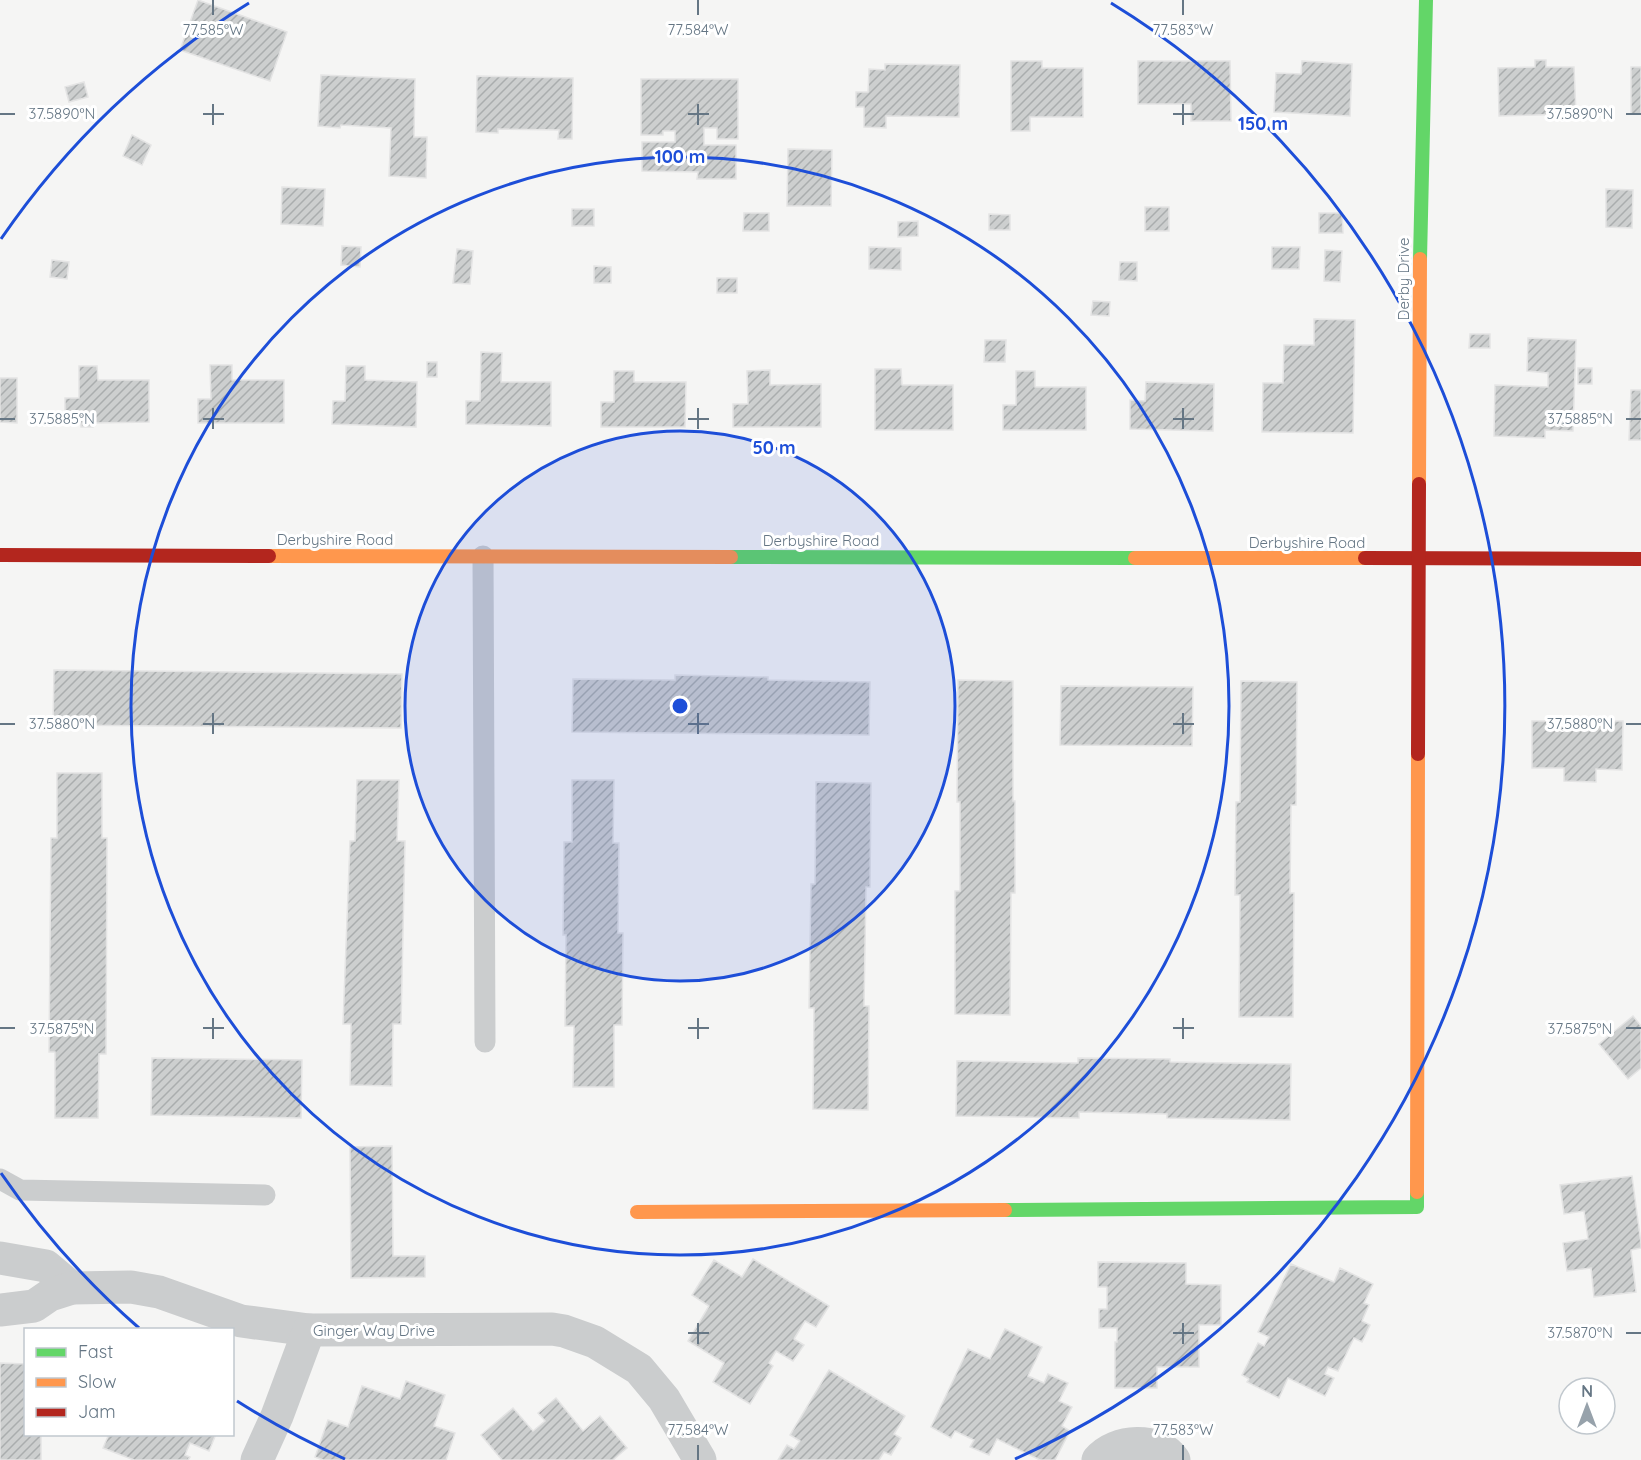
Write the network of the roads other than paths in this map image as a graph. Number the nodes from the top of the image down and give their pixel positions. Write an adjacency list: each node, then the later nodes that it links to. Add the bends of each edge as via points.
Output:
1 (1426, 0): 4 (street, Derby Drive, via 1420,207)
2 (0, 555): 3 (street, Derbyshire Road)
3 (483, 556): 4 (street, Derbyshire Road); 6 (lane)
4 (1418, 558): 5 (street, Derbyshire Road); 9 (street, Derby Drive, via 1417,1208)
5 (1641, 559)
6 (485, 1042)
7 (0, 1179): 8 (lane, via 20,1190)
8 (265, 1195)
9 (637, 1212)
10 (0, 1258): 11 (street, via 46,1266)
11 (72, 1288): 12 (street, Ginger Way Drive, via 50,1295 34,1306); 13 (street, Ginger Way Drive, via 131,1287 159,1292 241,1321)
12 (0, 1310)
13 (309, 1330): 14 (street); 15 (street, Ginger Way Drive, via 564,1331 596,1342 639,1369 664,1400)
14 (257, 1460)
15 (700, 1460)
16 (1098, 1460): 17 (street, via 1124,1444 1146,1444 1170,1453)
17 (1174, 1460)

